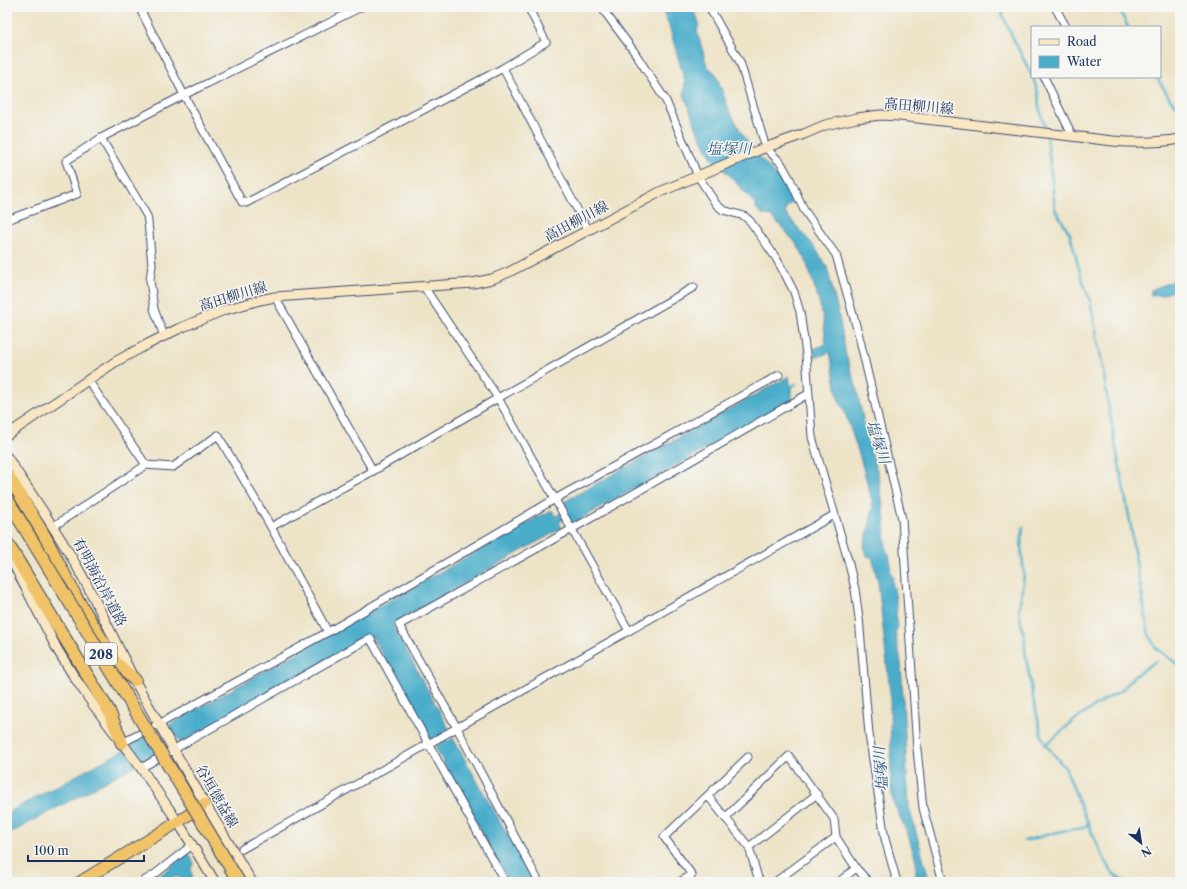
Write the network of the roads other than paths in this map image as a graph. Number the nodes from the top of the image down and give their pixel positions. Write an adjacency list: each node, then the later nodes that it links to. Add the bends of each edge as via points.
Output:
1 (139, 7): 10 (street)
2 (361, 7): 10 (street)
3 (528, 7): 8 (street, via 546,42)
4 (601, 7): 15 (street, via 666,100)
5 (709, 7): 14 (street, via 740,62)
6 (1055, 7): 7 (street)
7 (1065, 26)
8 (503, 68): 10 (street, via 246,203 242,202); 17 (street)
9 (1044, 78): 11 (street)
10 (184, 95): 12 (street)
11 (1073, 137): 13 (main road, 高田柳川線, via 1142,143); 14 (main road, 高田柳川線, via 880,115 825,125)
12 (102, 138): 16 (street, via 66,162 77,194); 21 (street, via 147,216 154,309)
13 (1180, 139)
14 (763, 149): 15 (main road, 高田柳川線); 72 (street, via 781,164 804,210 836,255 859,336 902,519 923,808)
15 (701, 175): 17 (main road, 高田柳川線, via 660,192); 24 (street, via 716,204 723,210 744,216 750,221 776,258 794,292 800,312 806,354)
16 (7, 220)
17 (588, 230): 18 (main road, 高田柳川線, via 492,279)
18 (424, 287): 20 (main road, 高田柳川線); 25 (street)
19 (694, 287): 25 (street)
20 (275, 297): 21 (main road, 高田柳川線, via 224,310); 29 (street)
21 (164, 336): 23 (main road, 高田柳川線, via 115,362)
22 (779, 375): 32 (street)
23 (88, 380): 26 (main road, 高田柳川線); 28 (street)
24 (808, 394): 33 (street, via 812,437); 36 (street)
25 (498, 398): 29 (street); 32 (street)
26 (7, 435)
27 (7, 457): 34 (main road, 有明海沿岸道路)
28 (146, 465): 34 (street); 35 (street, via 173,467 218,435)
29 (373, 471): 35 (street)
30 (7, 474): 41 (highway, via 116,663)
31 (7, 499): 51 (highway, 208, bridge)
32 (555, 499): 36 (street); 40 (street)
33 (834, 514): 39 (street); 71 (street, via 855,589 869,734 885,839)
34 (54, 526): 41 (main road, 有明海沿岸道路)
35 (271, 527): 40 (street)
36 (572, 529): 39 (street); 43 (street, via 399,625)
37 (7, 543): 44 (highway, via 109,711)
38 (7, 553): 44 (main road, via 57,649 92,704)
39 (629, 631): 43 (street)
40 (328, 632): 42 (street)
41 (135, 680): 42 (main road, 有明海沿岸道路)
42 (159, 724): 44 (street); 46 (main road, 谷垣徳益線)
43 (457, 728): 45 (street); 66 (street)
44 (122, 743): 48 (main road)
45 (429, 744): 46 (street, via 370,638); 57 (street); 65 (street)
46 (173, 749): 48 (street); 51 (main road, 谷垣徳益線)
47 (748, 757): 50 (street)
48 (141, 768): 53 (main road)
49 (817, 794): 52 (street, via 789,756); 54 (street, via 834,819); 56 (street)
50 (708, 796): 52 (street); 67 (street, via 664,837 692,875)
51 (199, 806): 53 (highway); 63 (highway, 208, bridge); 64 (main road, 谷垣徳益線)
52 (725, 818): 56 (street)
53 (178, 822): 55 (main road); 60 (highway)
54 (836, 836): 58 (street); 68 (street)
55 (192, 845): 61 (street); 62 (main road)
56 (749, 847): 59 (street)
57 (242, 850)
58 (856, 868): 69 (street); 70 (street)
59 (757, 881)
60 (80, 882)
61 (142, 882)
62 (215, 882)
63 (239, 882)
64 (252, 882)
65 (505, 882)
66 (539, 882)
67 (679, 882)
68 (776, 882)
69 (839, 882)
70 (867, 882)
71 (897, 882)
72 (943, 882)

